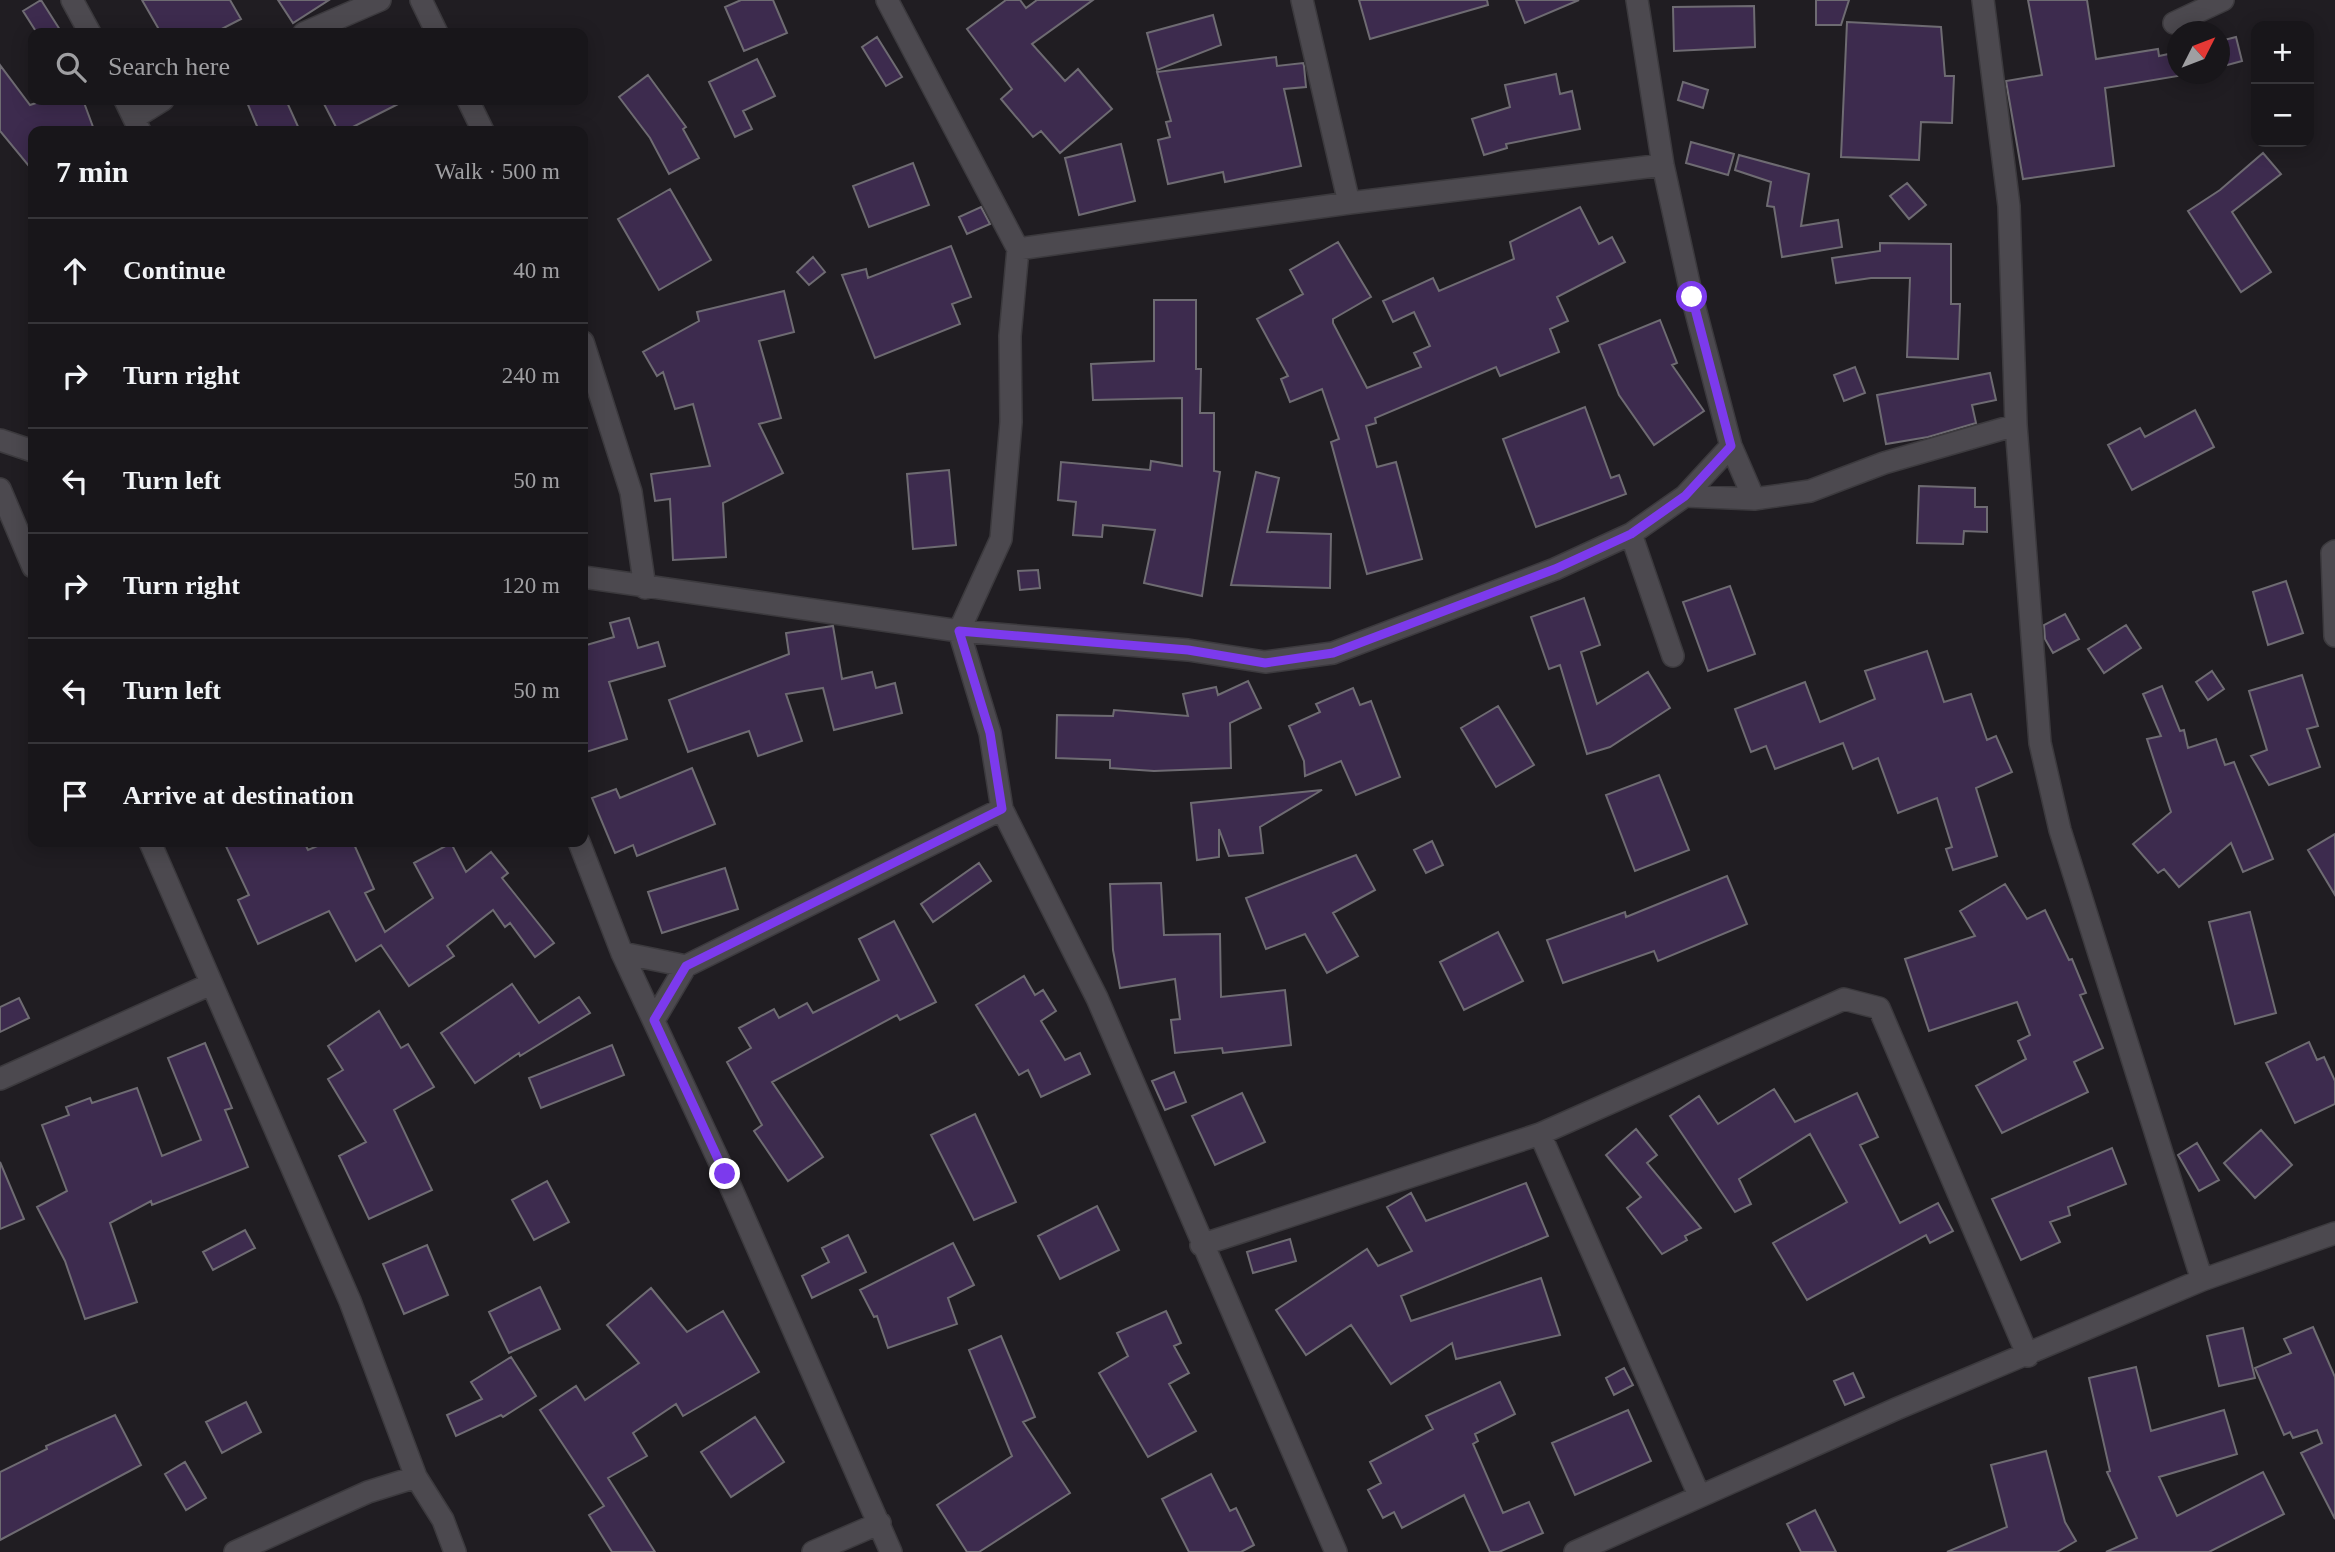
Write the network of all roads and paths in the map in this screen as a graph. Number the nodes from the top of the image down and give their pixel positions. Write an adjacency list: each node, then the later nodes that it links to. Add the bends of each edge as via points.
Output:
1 (72, 0): 10 (street)
2 (380, 0): 11 (street)
3 (421, 0): 12 (street)
4 (887, 0): 19 (street)
5 (1302, 0): 18 (street)
6 (1637, 0): 17 (street)
7 (1983, 0): 21 (street, via 2009,206)
8 (2223, 0): 9 (street)
9 (2178, 21)
10 (87, 28)
11 (316, 28)
12 (435, 28)
13 (154, 105): 15 (street)
14 (470, 105): 16 (street)
15 (133, 116)
16 (481, 126)
17 (1663, 165): 18 (street); 23 (street)
18 (1349, 203): 19 (street)
19 (1018, 249): 33 (street, via 1001,540)
20 (588, 358): 32 (street, via 631,492)
21 (2016, 425): 27 (street, via 1884,463 1810,492); 47 (street, via 2040,743 2060,830)
22 (0, 440): 24 (street)
23 (1731, 446): 26 (street); 27 (street)
24 (28, 449)
25 (0, 489): 30 (street)
26 (1685, 496): 27 (street); 28 (street)
27 (1754, 499)
28 (1631, 534): 33 (street, via 1555,569 1333,653 1265,663 1188,650); 35 (street)
29 (2335, 551): 34 (street)
30 (28, 555)
31 (588, 578): 32 (street)
32 (645, 588): 33 (street)
33 (959, 631): 36 (street, via 990,733)
34 (2335, 636)
35 (1673, 656)
36 (1002, 809): 40 (street); 46 (street, via 1097,998)
37 (152, 847): 41 (street)
38 (581, 847): 39 (street)
39 (622, 953): 40 (street); 42 (street)
40 (686, 966): 42 (street)
41 (211, 984): 43 (street); 49 (street, via 350,1301)
42 (654, 1020): 51 (street)
43 (0, 1079)
44 (1540, 1134): 46 (street); 48 (street, via 1844,999 1879,1008); 50 (street)
45 (2335, 1233): 47 (street)
46 (1201, 1245): 56 (street)
47 (2202, 1280): 48 (street)
48 (2028, 1356): 50 (street)
49 (416, 1477): 52 (street, via 368,1492); 53 (street, via 443,1520)
50 (1699, 1495): 57 (street)
51 (880, 1523): 54 (street); 55 (street)
52 (235, 1552)
53 (455, 1552)
54 (813, 1552)
55 (891, 1552)
56 (1336, 1552)
57 (1574, 1552)

